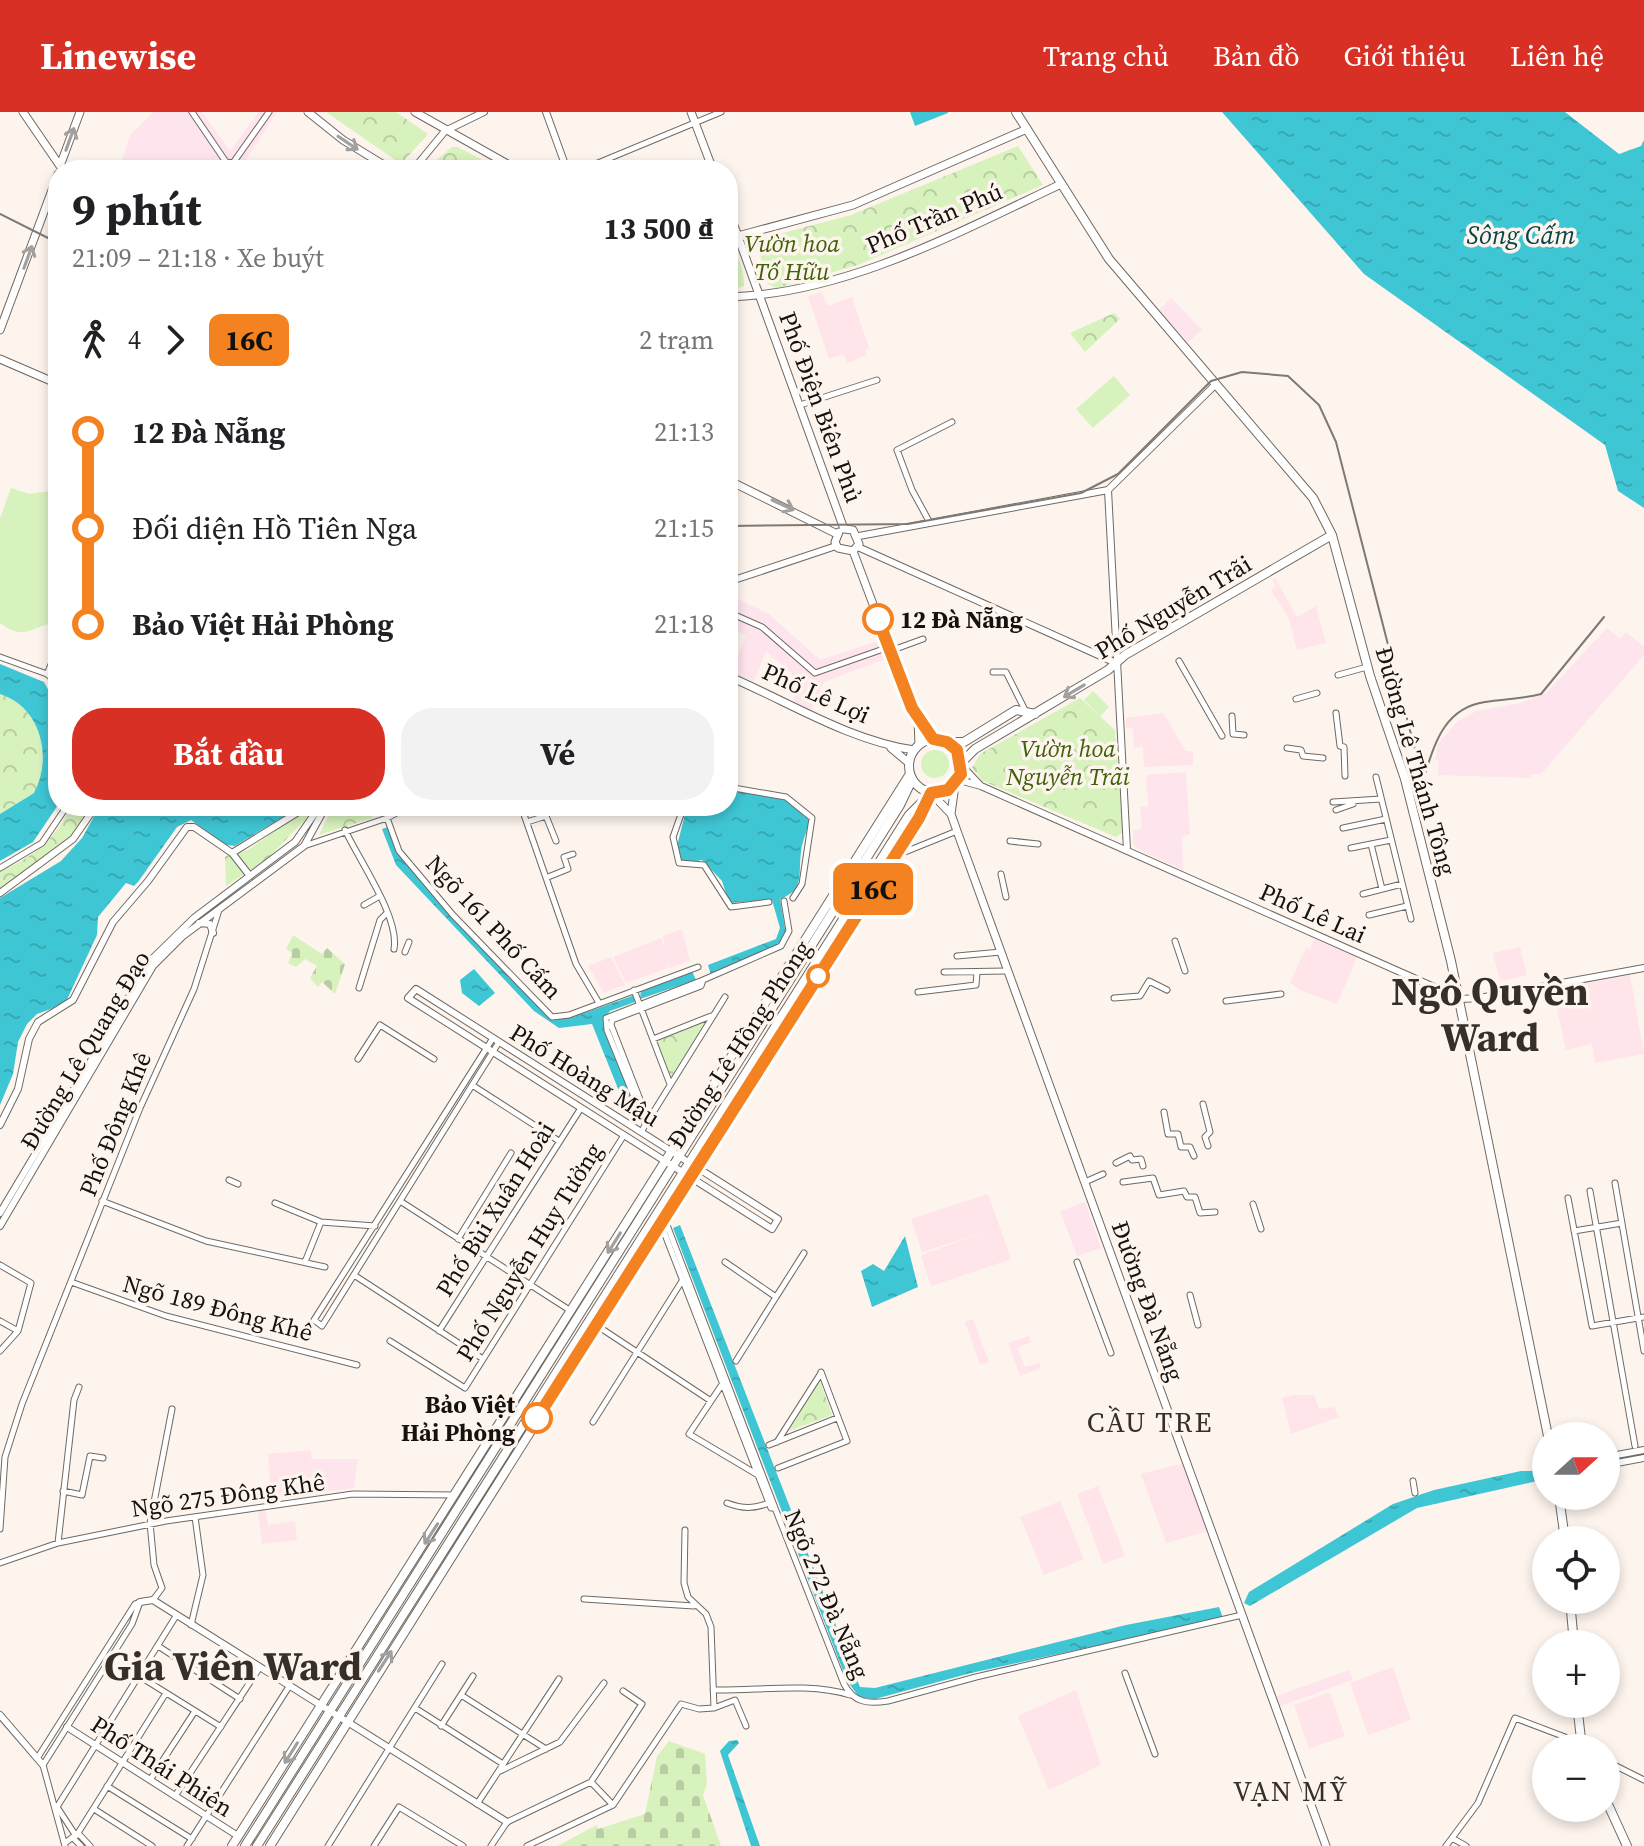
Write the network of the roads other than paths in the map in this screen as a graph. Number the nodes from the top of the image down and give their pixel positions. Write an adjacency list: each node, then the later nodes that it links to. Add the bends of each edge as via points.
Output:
1 (23, 112): 15 (main road)
2 (80, 112): 16 (main road, one-way to 2)
3 (192, 112): 17 (street)
4 (269, 112): 18 (street)
5 (308, 112): 19 (main road, one-way to 19)
6 (415, 112): 14 (main road)
7 (484, 112): 14 (street)
8 (546, 112): 22 (street)
9 (691, 112): 12 (main road)
10 (721, 112): 12 (street)
11 (1016, 112): 13 (main road, Đường Lê Thánh Tông)
12 (695, 123): 23 (street); 24 (main road)
13 (1027, 129): 25 (main road, Đường Lê Thánh Tông); 27 (main road, via 853,205)
14 (445, 131): 20 (street); 21 (main road)
15 (53, 160)
16 (63, 160)
17 (225, 160)
18 (233, 160)
19 (376, 160)
20 (421, 160)
21 (499, 160)
22 (563, 160)
23 (605, 160)
24 (709, 160)
25 (1059, 185): 28 (main road, Phố Trần Phú, via 857,273); 34 (main road, Đường Lê Thánh Tông, via 1109,259)
26 (48, 200): 30 (main road, one-way to 26)
27 (738, 236): 28 (main road, Phố Điện Biên Phủ)
28 (761, 296): 29 (main road, Phố Trần Phú); 35 (main road, Phố Điện Biên Phủ)
29 (738, 297)
30 (0, 330)
31 (0, 359): 32 (main road)
32 (48, 380)
33 (877, 380): 35 (street)
34 (1215, 385): 38 (street); 41 (main road, Đường Lê Thánh Tông, via 1313,498)
35 (800, 405): 40 (main road, Phố Điện Biên Phủ)
36 (952, 422): 39 (street, via 897,450)
37 (738, 485): 40 (main road, one-way to 40)
38 (1108, 490): 39 (street); 51 (street)
39 (931, 524): 42 (street)
40 (840, 532): 42 (main road, via 853,530); 43 (main road)
41 (1332, 535): 51 (main road, Phố Nguyễn Trãi); 52 (main road, Đường Lê Thánh Tông)
42 (859, 536): 44 (main road)
43 (836, 546): 44 (main road, via 844,552); 45 (street)
44 (856, 549): 48 (main road); 51 (street)
45 (738, 579)
46 (738, 616): 48 (street, via 762,627 815,673)
47 (923, 639): 48 (street)
48 (890, 649): 63 (main road)
49 (0, 657): 54 (street)
50 (1179, 661): 65 (street)
51 (1116, 663): 61 (main road, Phố Nguyễn Trãi, one-way to 61); 110 (street)
52 (1368, 667): 55 (street); 156 (main road, Đường Lê Thánh Tông, via 1405,779)
53 (993, 672): 59 (street, via 1006,672)
54 (47, 674)
55 (1338, 675)
56 (738, 681): 68 (main road, Phố Lê Lợi)
57 (1317, 693): 58 (street)
58 (1296, 699)
59 (1025, 710): 61 (main road); 67 (main road, via 1016,710 964,742)
60 (1336, 713): 74 (street)
61 (1035, 714): 73 (main road, Phố Nguyễn Trãi, via 975,749)
62 (1232, 716): 64 (street, via 1233,734)
63 (918, 717): 66 (main road); 69 (main road)
64 (1244, 735)
65 (1222, 736)
66 (933, 739): 67 (main road); 69 (main road)
67 (947, 742): 73 (main road, via 957,750)
68 (889, 746): 69 (main road, Phố Lê Lợi); 72 (main road, Phố Lê Lợi)
69 (916, 747): 72 (main road)
70 (1287, 748): 71 (street)
71 (1323, 758)
72 (909, 763): 75 (main road)
73 (962, 765): 77 (main road); 78 (street, Phố Lê Lai)
74 (1345, 776)
75 (911, 777): 80 (main road); 84 (main road, Đường Lê Hồng Phong); 125 (main road, Đường Lê Hồng Phong)
76 (1376, 777): 81 (street)
77 (957, 783): 78 (street, Phố Lê Lai); 80 (main road); 87 (main road, Đường Đà Nẵng)
78 (981, 786): 110 (street, Phố Lê Lai)
79 (738, 789): 124 (street, via 786,797 812,818 802,884)
80 (931, 793): 86 (main road, Đường Lê Hồng Phong); 87 (main road, Đường Đà Nẵng); 113 (main road, Đường Lê Hồng Phong)
81 (1381, 799): 83 (street); 97 (street)
82 (1333, 802): 83 (street)
83 (1358, 802): 85 (street)
84 (900, 805): 86 (main road, via 909,803); 125 (main road, Đường Lê Hồng Phong)
85 (1336, 810)
86 (911, 812): 131 (main road, Đường Lê Hồng Phong)
87 (951, 814): 101 (main road, Đường Đà Nẵng)
88 (60, 816): 114 (street, via 42,843)
89 (89, 816): 120 (street, via 73,839)
90 (292, 816): 111 (street)
91 (313, 816): 105 (street, Đường Lê Quang Đạo)
92 (320, 816): 108 (street)
93 (391, 816): 96 (street)
94 (525, 816): 98 (street)
95 (680, 816): 127 (street, via 673,837 679,863 704,865 731,907)
96 (387, 818): 100 (street); 158 (street, Ngõ 161 Phố Cấm, via 399,851 421,879 552,1017)
97 (1386, 819): 99 (street); 102 (street)
98 (527, 822): 103 (street, via 546,816); 117 (street)
99 (1343, 828)
100 (345, 830): 108 (street); 122 (street)
101 (957, 831): 113 (street); 141 (main road, Đường Đà Nẵng)
102 (1391, 840): 107 (street); 118 (street)
103 (556, 841)
104 (1010, 841): 106 (street)
105 (295, 842): 108 (street); 116 (street, Đường Lê Quang Đạo)
106 (1038, 844)
107 (1371, 844): 109 (street); 119 (street)
108 (304, 846): 129 (street)
109 (1351, 848)
110 (1127, 850): 156 (street, Phố Lê Lai)
111 (232, 853): 116 (street); 177 (street, via 187,827 113,922 73,1000 38,1022 18,1089)
112 (573, 854): 117 (street, via 564,857 568,869)
113 (894, 857): 131 (main road, Đường Lê Hồng Phong)
114 (0, 868)
115 (1001, 874): 123 (street)
116 (250, 876): 129 (street, Đường Lê Quang Đạo)
117 (548, 877): 158 (street, via 576,964)
118 (1402, 884): 119 (street); 130 (street)
119 (1382, 889): 121 (street)
120 (0, 893)
121 (1363, 894)
122 (378, 897): 128 (street); 132 (street)
123 (1006, 897)
124 (793, 898)
125 (836, 900): 182 (main road, Đường Lê Hồng Phong); 185 (main road, Đường Lê Hồng Phong)
126 (784, 901): 159 (street, via 789,931 781,946)
127 (769, 902)
128 (364, 905)
129 (217, 906): 135 (street, Đường Lê Quang Đạo); 136 (street, Phố Đông Khê); 205 (street, Đường Lê Quang Đạo, via 179,932 148,964)
130 (1407, 906): 133 (street); 134 (street)
131 (853, 911): 163 (main road, Đường Lê Hồng Phong)
132 (387, 913): 139 (street, via 396,936); 149 (street, via 380,920)
133 (1369, 915)
134 (1411, 919)
135 (199, 923): 136 (street, via 210,924); 209 (street, Đường Lê Quang Đạo, via 153,966)
136 (213, 933): 200 (street, Phố Đông Khê)
137 (1175, 941): 146 (street)
138 (409, 942): 140 (street)
139 (394, 949)
140 (405, 952)
141 (1001, 952): 142 (street); 145 (main road, Đường Đà Nẵng)
142 (957, 956)
143 (698, 967): 150 (street)
144 (1644, 968): 156 (street)
145 (1007, 971): 148 (street); 195 (main road, Đường Đà Nẵng)
146 (1185, 971)
147 (944, 972): 148 (street)
148 (977, 972): 152 (street, via 976,985)
149 (359, 988)
150 (634, 990): 158 (street); 159 (street)
151 (1167, 990): 155 (street, via 1149,981 1140,996)
152 (918, 992)
153 (1281, 994): 157 (street)
154 (725, 997): 161 (street)
155 (1114, 998)
156 (1461, 999): 252 (main road, Đường Lê Thánh Tông)
157 (1226, 1001)
158 (599, 1003)
159 (641, 1006): 164 (street); 176 (street, via 611,1025)
160 (459, 1016): 162 (street); 162 (street, Phố Hoàng Mậu, via 416,989 408,998); 165 (street, Phố Hoàng Mậu)
161 (712, 1016): 164 (street); 169 (street)
162 (453, 1026): 166 (street, Phố Hoàng Mậu)
163 (778, 1030): 185 (main road, Đường Lê Hồng Phong); 189 (main road, Đường Lê Hồng Phong)
164 (653, 1039): 169 (street)
165 (496, 1040): 166 (street); 173 (street, Phố Hoàng Mậu)
166 (490, 1050): 170 (street); 172 (street, Phố Hoàng Mậu); 210 (street)
167 (358, 1059): 168 (street, via 380,1025)
168 (434, 1059)
169 (670, 1084): 176 (street)
170 (472, 1085): 180 (street); 201 (street)
171 (1203, 1104): 181 (street)
172 (581, 1108): 175 (street, Phố Hoàng Mậu); 180 (street, Phố Bùi Xuân Hoài)
173 (607, 1109): 175 (street); 178 (street, Phố Hoàng Mậu)
174 (1164, 1112): 184 (street, via 1168,1134 1178,1134 1181,1147 1190,1147)
175 (601, 1120): 179 (street, Phố Hoàng Mậu)
176 (646, 1122): 178 (street)
177 (0, 1125)
178 (641, 1132): 182 (street, Phố Hoàng Mậu)
179 (624, 1135): 186 (street, Phố Hoàng Mậu); 225 (street, Phố Nguyễn Huy Tưởng)
180 (559, 1141): 216 (street, Phố Bùi Xuân Hoài)
181 (1208, 1146)
182 (671, 1151): 185 (street, Phố Hoàng Mậu); 186 (main road, Đường Lê Hồng Phong)
183 (511, 1153): 214 (street)
184 (1194, 1156)
185 (684, 1159): 189 (street, Phố Hoàng Mậu); 190 (main road, Đường Lê Hồng Phong)
186 (665, 1161): 190 (street, Phố Hoàng Mậu); 230 (main road, Đường Lê Hồng Phong, one-way to 230)
187 (1116, 1163): 188 (street, via 1130,1156 1141,1159)
188 (1143, 1166)
189 (697, 1168): 192 (main road, Đường Lê Hồng Phong); 192 (street, Phố Hoàng Mậu, via 778,1219 772,1229)
190 (678, 1169): 192 (street, Phố Hoàng Mậu); 266 (main road, Đường Lê Hồng Phong); 306 (main road, Đường Lê Hồng Phong)
191 (1103, 1174): 195 (street)
192 (691, 1177): 207 (main road, Đường Lê Hồng Phong)
193 (229, 1180): 197 (street)
194 (1123, 1182): 204 (street, via 1153,1178 1159,1195 1184,1191 1195,1197 1200,1213)
195 (1084, 1183): 280 (main road, Đường Đà Nẵng)
196 (1615, 1183): 208 (street)
197 (238, 1184)
198 (1590, 1191): 211 (street)
199 (1568, 1198): 213 (street)
200 (102, 1201): 217 (street, via 193,1237); 224 (street, Phố Đông Khê)
201 (400, 1201): 214 (street); 222 (street)
202 (275, 1203): 206 (street)
203 (1253, 1204): 212 (street)
204 (1215, 1212)
205 (0, 1213)
206 (321, 1222): 210 (street); 217 (street)
207 (665, 1222): 223 (street, Ngõ 272 Đà Nẵng); 234 (main road, Đường Lê Hồng Phong); 269 (street)
208 (1622, 1223): 211 (street); 231 (street)
209 (0, 1226)
210 (375, 1226): 226 (street)
211 (1597, 1228): 213 (street); 233 (street)
212 (1261, 1229)
213 (1574, 1231): 233 (street, via 1592,1326)
214 (458, 1239): 216 (street)
215 (804, 1253): 229 (street)
216 (486, 1257): 225 (street); 237 (street, Phố Bùi Xuân Hoài)
217 (305, 1262): 220 (street)
218 (725, 1262): 229 (street)
219 (1077, 1262): 242 (street)
220 (325, 1267)
221 (1, 1269): 236 (street, via 31,1283)
222 (354, 1275): 227 (street); 237 (street)
223 (682, 1281): 241 (street); 246 (street, Ngõ 272 Đà Nẵng)
224 (71, 1282): 245 (street, Ngõ 189 Đông Khê, via 166,1316); 272 (street, Phố Đông Khê, via 10,1438)
225 (530, 1285): 230 (street); 243 (street, Phố Nguyễn Huy Tưởng)
226 (334, 1290): 227 (street); 227 (street, via 314,1320 322,1326)
227 (341, 1295)
228 (1190, 1295): 235 (street)
229 (776, 1297): 244 (street)
230 (571, 1311): 266 (main road, Đường Lê Hồng Phong)
231 (1641, 1317): 233 (street); 240 (street)
232 (0, 1321): 236 (street)
233 (1614, 1322): 255 (street)
234 (596, 1325): 241 (street); 308 (main road, Đường Lê Hồng Phong, one-way to 234)
235 (1198, 1325)
236 (18, 1331): 239 (street)
237 (439, 1331): 243 (street)
238 (390, 1341): 243 (street, Phố Nguyễn Huy Tưởng, via 465,1388)
239 (0, 1351)
240 (1644, 1351)
241 (638, 1352): 248 (street); 251 (street)
242 (1111, 1353)
243 (483, 1359)
244 (736, 1361)
245 (357, 1365)
246 (722, 1385): 248 (street); 262 (street, Ngõ 272 Đà Nẵng)
247 (79, 1387): 264 (street)
248 (711, 1401): 262 (street, via 689,1434)
249 (172, 1409): 271 (street)
250 (837, 1418): 253 (street); 253 (street, via 821,1372); 261 (street, via 847,1441)
251 (593, 1422)
252 (1545, 1422)
253 (777, 1442): 254 (street)
254 (769, 1445)
255 (1635, 1446)
256 (1644, 1450): 257 (street)
257 (1620, 1454)
258 (103, 1458): 264 (street, via 90,1456 82,1495)
259 (1644, 1458): 260 (street)
260 (1620, 1462)
261 (778, 1468)
262 (758, 1475): 268 (street, Ngõ 272 Đà Nẵng)
263 (1413, 1481): 265 (street)
264 (63, 1491): 274 (street)
265 (1415, 1493)
266 (460, 1498): 270 (street, Ngõ 275 Đông Khê, via 353,1494); 302 (main road, Đường Lê Hồng Phong, one-way to 302); 306 (main road, Đường Lê Hồng Phong)
267 (727, 1503): 268 (street, via 755,1508)
268 (769, 1503): 269 (street, Ngõ 272 Đà Nẵng)
269 (775, 1508): 291 (street, Ngõ 272 Đà Nẵng)
270 (195, 1517): 271 (street, Ngõ 275 Đông Khê); 282 (street, via 203,1575)
271 (150, 1523): 274 (street, Ngõ 275 Đông Khê); 277 (street, via 162,1588)
272 (0, 1529)
273 (685, 1530): 279 (street, via 684,1583)
274 (58, 1543): 275 (street, Ngõ 275 Đông Khê)
275 (0, 1563)
276 (584, 1599): 279 (street)
277 (153, 1600): 278 (street); 281 (street)
278 (140, 1602): 311 (street, via 132,1624); 319 (street)
279 (698, 1606): 293 (street, via 711,1627)
280 (1242, 1615): 299 (street, Ngõ 272 Đà Nẵng, via 888,1701 873,1704); 355 (main road, Đường Đà Nẵng)
281 (176, 1616): 282 (street); 283 (street)
282 (191, 1625): 285 (street)
283 (158, 1646): 287 (street); 300 (street)
284 (442, 1664): 303 (street)
285 (260, 1667): 292 (street); 300 (street)
286 (1125, 1673): 318 (street)
287 (139, 1676): 297 (street); 315 (street)
288 (473, 1676): 298 (street)
289 (559, 1679): 314 (street)
290 (604, 1683): 317 (street, via 560,1742)
291 (844, 1684): 294 (street); 299 (street, Ngõ 272 Đà Nẵng)
292 (290, 1685): 302 (street); 334 (street)
293 (713, 1690): 296 (street); 304 (street)
294 (835, 1690): 296 (street); 299 (street)
295 (623, 1691): 327 (street, via 642,1704)
296 (740, 1691): 301 (street)
297 (166, 1693): 305 (street); 320 (street)
298 (461, 1695): 309 (street); 314 (street)
299 (850, 1695)
300 (240, 1699): 312 (street)
301 (730, 1699): 304 (street); 310 (street, via 738,1703)
302 (321, 1706): 306 (street); 338 (main road, Đường Lê Hồng Phong, one-way to 338)
303 (415, 1708): 309 (street); 316 (street)
304 (714, 1708): 331 (street, via 681,1704)
305 (195, 1711): 312 (street); 325 (street)
306 (334, 1714): 308 (street); 348 (main road, Đường Lê Hồng Phong); 349 (main road, Đường Lê Hồng Phong)
307 (0, 1715): 319 (street)
308 (347, 1722): 316 (street); 350 (main road, Đường Lê Hồng Phong)
309 (441, 1726): 321 (street)
310 (746, 1726)
311 (67, 1727): 315 (street, Phố Thái Phiên); 322 (street)
312 (221, 1727): 329 (street)
313 (1557, 1734): 339 (street, via 1515,1718 1478,1803)
314 (524, 1735): 317 (street); 321 (street)
315 (94, 1744): 320 (street, Phố Thái Phiên); 332 (street)
316 (390, 1749): 330 (street); 351 (street)
317 (546, 1749): 324 (street)
318 (1155, 1754)
319 (38, 1757): 322 (street)
320 (122, 1762): 325 (street, Phố Thái Phiên); 328 (street)
321 (503, 1764): 324 (street)
322 (43, 1765): 332 (street)
323 (1620, 1768): 326 (street)
324 (499, 1771): 330 (street)
325 (150, 1780): 329 (street, Phố Thái Phiên)
326 (1644, 1780)
327 (591, 1782): 331 (street); 335 (street)
328 (107, 1786): 333 (street); 340 (street)
329 (175, 1796): 334 (street, Phố Thái Phiên)
330 (477, 1804): 335 (street)
331 (613, 1805): 354 (street)
332 (57, 1807): 337 (street); 341 (street)
333 (94, 1809): 337 (street); 345 (street)
334 (206, 1816): 338 (street, Phố Thái Phiên); 340 (street)
335 (507, 1822): 342 (street)
336 (1616, 1822): 358 (main road)
337 (76, 1835): 341 (street); 343 (street); 344 (street)
338 (238, 1836): 347 (main road, Đường Lê Hồng Phong)
339 (1452, 1838): 356 (street); 357 (street)
340 (192, 1839): 346 (street)
341 (65, 1844)
342 (492, 1845)
343 (81, 1846)
344 (90, 1846)
345 (152, 1846)
346 (187, 1846)
347 (232, 1846)
348 (245, 1846)
349 (257, 1846)
350 (270, 1846)
351 (328, 1846)
352 (374, 1846): 353 (street, via 399,1807)
353 (463, 1846)
354 (527, 1846)
355 (1326, 1846)
356 (1446, 1846)
357 (1466, 1846)
358 (1627, 1846)

